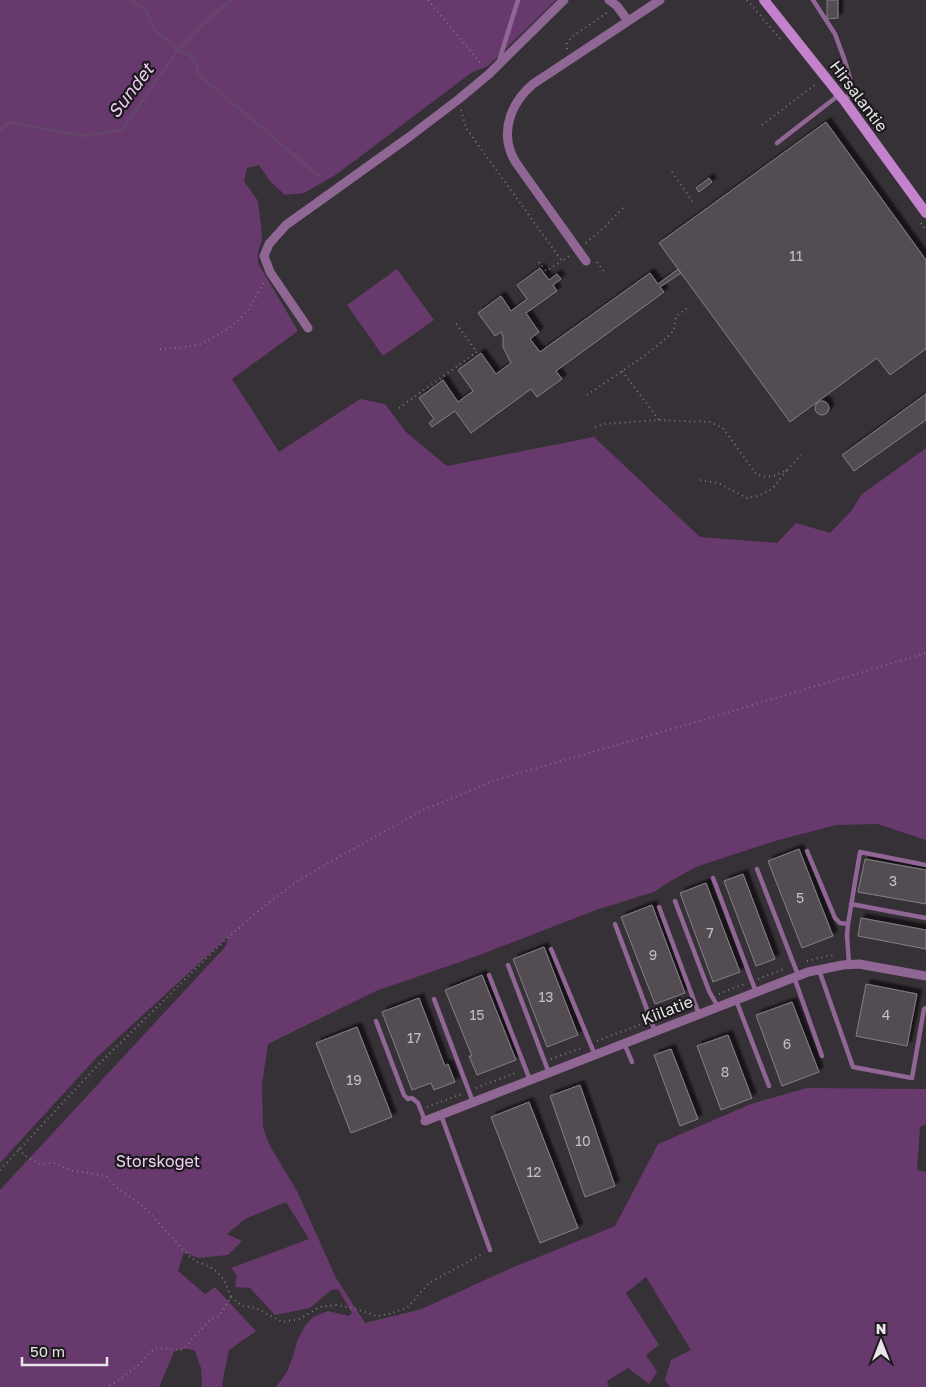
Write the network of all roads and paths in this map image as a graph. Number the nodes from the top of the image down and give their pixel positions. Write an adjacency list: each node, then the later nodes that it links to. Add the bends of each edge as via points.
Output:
1 (428, 0): 14 (path)
2 (518, 0): 13 (lane)
3 (564, 0): 13 (street)
4 (609, 0): 9 (street)
5 (660, 0): 10 (street)
6 (748, 0): 11 (path)
7 (764, 0): 16 (street, Hirsalantie)
8 (812, 0): 16 (lane, via 835,34 845,61 852,86)
9 (617, 6): 10 (street); 12 (path, via 573,36 567,43)
10 (628, 21): 12 (street)
11 (783, 43)
12 (571, 59): 24 (street, via 533,84 521,96 511,114 508,140 518,167)
13 (497, 65): 14 (street)
14 (489, 74): 27 (street, via 409,137 286,224 269,244 264,256)
15 (812, 78): 17 (path, via 816,84)
16 (843, 99): 18 (lane); 21 (street, Hirsalantie)
17 (762, 125)
18 (777, 143)
19 (672, 172): 20 (path)
20 (696, 205)
21 (923, 218): 22 (path)
22 (926, 230)
23 (562, 260): 25 (path, via 546,271)
24 (586, 261)
25 (539, 262)
26 (597, 262): 28 (path)
27 (270, 272): 31 (street); 32 (path, via 247,312 228,329 201,344)
28 (606, 274)
29 (690, 307): 33 (path, via 676,316 671,334)
30 (454, 321): 35 (path, via 477,352)
31 (308, 328)
32 (160, 350)
33 (622, 371): 34 (path); 36 (path)
34 (587, 395)
35 (399, 408)
36 (660, 420): 37 (path); 39 (path, via 710,422 723,428 756,474 766,478)
37 (595, 427)
38 (801, 455): 39 (path)
39 (787, 470): 40 (path, via 772,489 747,498 718,483)
40 (699, 480)
41 (926, 652): 77 (path, via 495,780 421,811 297,882 262,908 100,1062)
42 (807, 851): 51 (lane, via 835,918)
43 (926, 864): 47 (lane, via 860,852)
44 (757, 869): 57 (lane)
45 (713, 878): 59 (lane)
46 (676, 901): 62 (lane, via 709,992)
47 (852, 904): 49 (lane); 51 (lane)
48 (659, 907): 64 (lane)
49 (926, 918)
50 (615, 924): 66 (lane)
51 (848, 924): 53 (lane)
52 (551, 949): 68 (lane)
53 (849, 964): 55 (street, Kiilatie); 58 (street, Kiilatie)
54 (508, 965): 71 (lane)
55 (819, 969): 57 (street, Kiilatie); 63 (lane, via 853,1067 912,1078)
56 (489, 975): 72 (lane)
57 (796, 976): 59 (street, Kiilatie); 69 (lane)
58 (926, 976)
59 (756, 992): 61 (street, Kiilatie)
60 (434, 999): 74 (lane)
61 (736, 1000): 62 (street, Kiilatie); 73 (lane)
62 (718, 1007): 64 (street, Kiilatie)
63 (926, 1008)
64 (700, 1014): 66 (street, Kiilatie)
65 (376, 1021): 76 (lane, via 404,1095 418,1102)
66 (654, 1031): 67 (street, Kiilatie)
67 (624, 1043): 68 (street, Kiilatie); 70 (lane)
68 (595, 1055): 71 (street, Kiilatie)
69 (822, 1056)
70 (632, 1062)
71 (549, 1073): 72 (street, Kiilatie)
72 (530, 1080): 74 (street, Kiilatie)
73 (769, 1086)
74 (474, 1102): 75 (street, Kiilatie)
75 (441, 1114): 76 (street, Kiilatie); 79 (lane)
76 (425, 1121)
77 (19, 1149): 78 (path); 80 (path, via 40,1164 54,1163 72,1171 107,1177 124,1194 143,1206 188,1255 215,1270 224,1280)
78 (0, 1170)
79 (490, 1250): 80 (path, via 429,1283 407,1308 389,1314 378,1316 336,1305 320,1307 299,1319 282,1322 256,1308 242,1306)
80 (231, 1298): 81 (path, via 219,1316 211,1319 188,1345 180,1350 158,1348 150,1352 141,1363)
81 (108, 1387)

